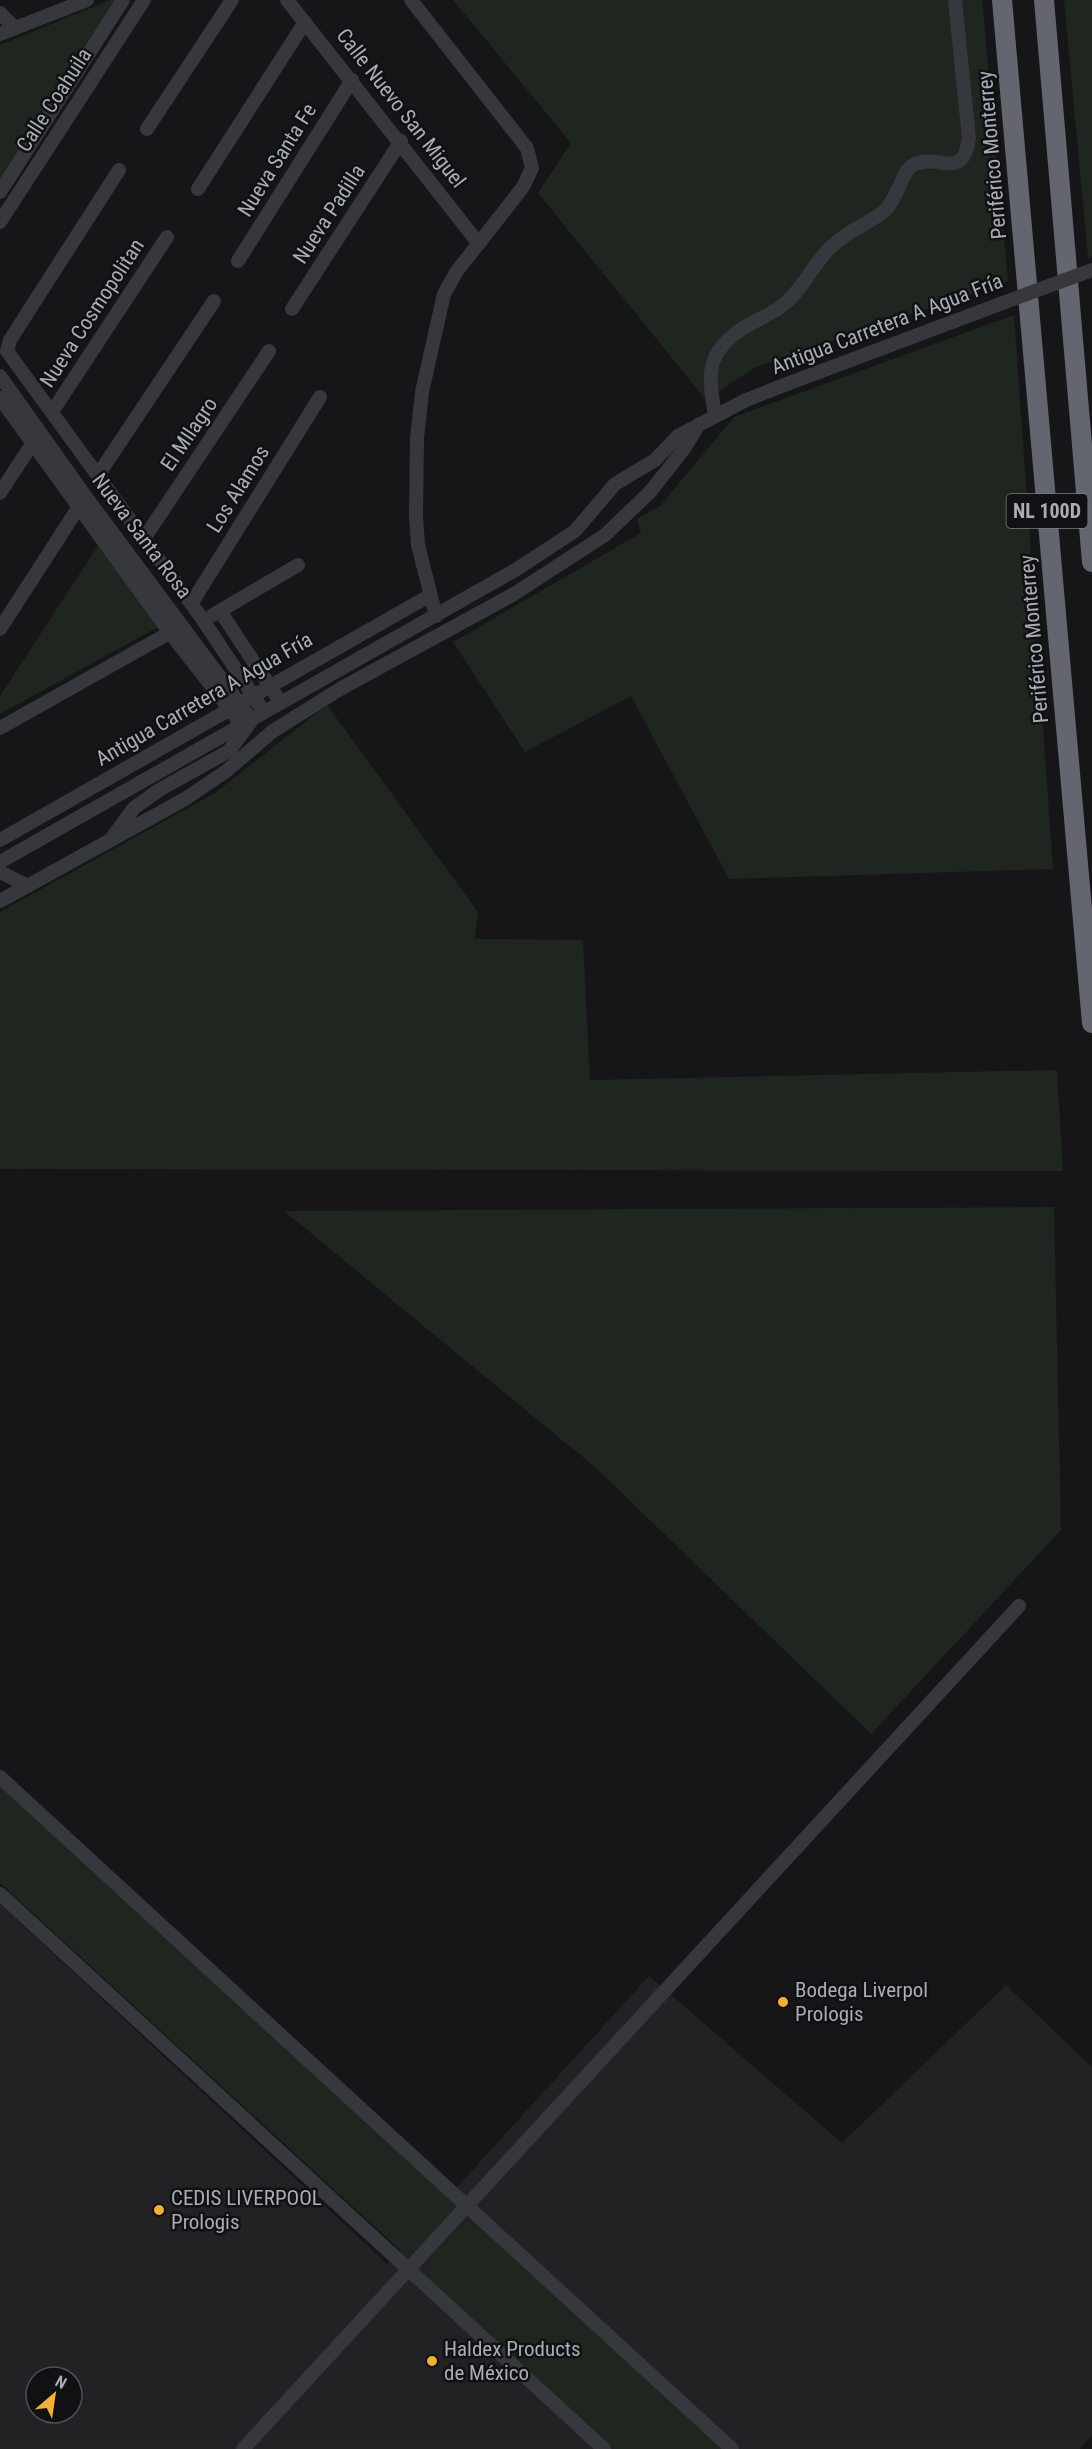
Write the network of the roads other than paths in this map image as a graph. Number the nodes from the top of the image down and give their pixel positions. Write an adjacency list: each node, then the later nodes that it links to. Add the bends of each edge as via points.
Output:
1 (87, 0): 12 (street)
2 (123, 0): 15 (street, Calle Coahuila)
3 (144, 0): 16 (street, Calle Coahuila)
4 (232, 0): 17 (street)
5 (287, 0): 11 (street, Calle Nuevo San Miguel)
6 (411, 0): 24 (street, via 527,148 532,168 528,178)
7 (955, 0): 34 (street, via 968,151 954,164 912,165 895,200 882,213 844,234 780,308 744,326 720,349 710,376)
8 (1002, 0): 62 (highway, Periférico Monterrey / NL 100D)
9 (1044, 0): 41 (highway, NL 100D)
10 (0, 13): 12 (street)
11 (305, 22): 14 (street, Calle Nuevo San Miguel); 20 (street)
12 (15, 28): 13 (street)
13 (0, 34)
14 (352, 80): 18 (street, Calle Nuevo San Miguel); 25 (street, Nueva Santa Fe)
15 (67, 88): 16 (street); 21 (street, Calle Coahuila)
16 (81, 98): 22 (street, Calle Coahuila)
17 (147, 129)
18 (401, 141): 24 (street, Calle Nuevo San Miguel); 28 (street, Nueva Padilla)
19 (119, 170): 33 (street, via 10,340 9,357)
20 (198, 189)
21 (0, 192)
22 (0, 222)
23 (167, 237): 33 (street, Nueva Cosmopolitan)
24 (479, 244): 43 (street, via 450,280 444,294 422,392 416,516)
25 (238, 261)
26 (1092, 270): 34 (street, Antigua Carretera A Agua Fría, bridge, via 779,387)
27 (214, 301): 37 (street)
28 (292, 309)
29 (269, 351): 40 (street, El MIlagro)
30 (0, 376): 39 (street, Nueva Santa Rosa)
31 (320, 397): 44 (street, Los Alamos)
32 (0, 398): 36 (street, Nueva Santa Rosa)
33 (52, 412): 37 (street)
34 (715, 416): 35 (street, Antigua Carretera A Agua Fría)
35 (699, 424): 46 (street, Antigua Carretera A Agua Fría, via 678,436 655,460 615,484 575,531); 56 (street, Antigua Carretera A Agua Fría, via 666,473 605,535 523,588 340,688 273,730 225,772 185,799)
36 (32, 444): 38 (street); 39 (street, Nueva Santa Rosa)
37 (98, 475): 40 (street)
38 (0, 493)
39 (82, 502): 48 (street); 49 (street, Nueva Santa Rosa)
40 (143, 540): 44 (street)
41 (1092, 562)
42 (298, 565): 45 (street)
43 (429, 596): 46 (street); 50 (street, Antigua Carretera A Agua Fría)
44 (191, 604): 47 (street)
45 (220, 610): 47 (street); 50 (street)
46 (436, 616): 52 (street, Antigua Carretera A Agua Fría)
47 (203, 620): 51 (street)
48 (0, 629)
49 (176, 629): 53 (street, Nueva Santa Rosa); 55 (street)
50 (268, 686): 51 (street, Antigua Carretera A Agua Fría); 52 (street)
51 (253, 694): 53 (street, Antigua Carretera A Agua Fría); 54 (street)
52 (281, 703): 54 (street, Antigua Carretera A Agua Fría)
53 (235, 705): 54 (street, Nueva Santa Rosa); 57 (street, Antigua Carretera A Agua Fría)
54 (253, 719): 56 (street, via 229,751 134,808); 58 (street, Antigua Carretera A Agua Fría)
55 (0, 728)
56 (112, 839): 60 (street, Antigua Carretera A Agua Fría)
57 (0, 840)
58 (0, 862)
59 (0, 872): 60 (street)
60 (28, 886): 61 (street, Antigua Carretera A Agua Fría)
61 (0, 901)
62 (1092, 1023)
63 (1019, 1606): 66 (street)
64 (0, 1777): 66 (street)
65 (0, 1894): 67 (street)
66 (465, 2207): 67 (street); 70 (street)
67 (408, 2269): 68 (street); 69 (street)
68 (243, 2449)
69 (604, 2449)
70 (732, 2449)

